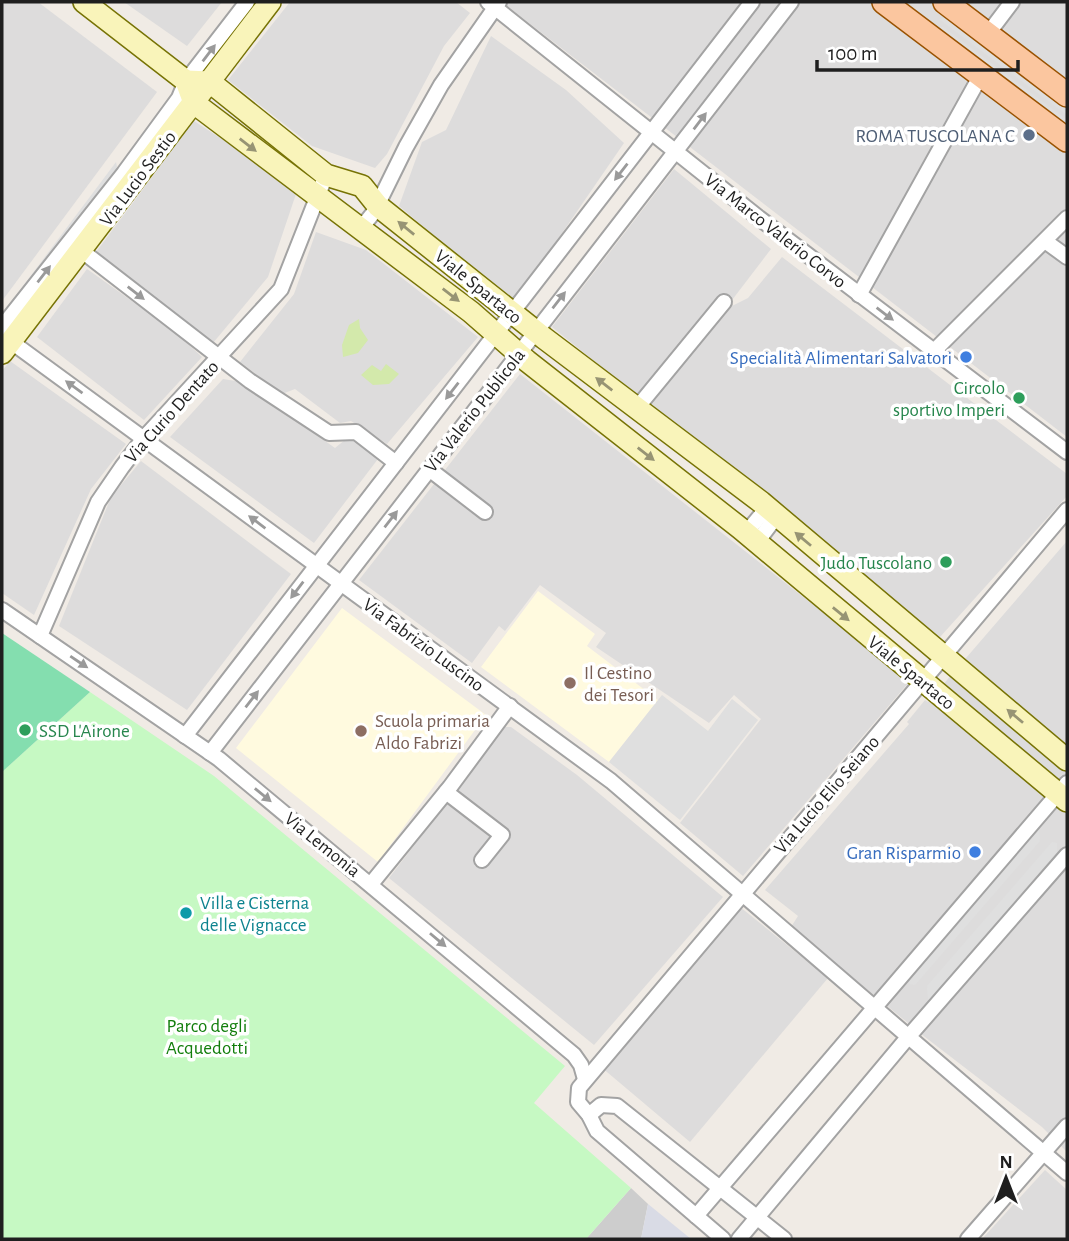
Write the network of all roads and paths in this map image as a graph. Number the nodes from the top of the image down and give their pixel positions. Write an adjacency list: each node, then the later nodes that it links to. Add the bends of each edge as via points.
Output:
1 (84, 2): 12 (street)
2 (247, 2): 12 (street, Via Lucio Sestio, one-way to 2)
3 (270, 2): 13 (street, Via Lucio Sestio)
4 (752, 2): 16 (street, Via Valerio Publicola)
5 (791, 2): 18 (street, Via Valerio Publicola, one-way to 5)
6 (884, 2): 11 (main road)
7 (945, 2): 10 (main road)
8 (1012, 2): 10 (street)
9 (494, 4): 16 (street, Via Marco Valerio Corvo); 21 (street, via 441,85)
10 (987, 35): 14 (main road)
11 (981, 75): 17 (main road); 27 (street)
12 (186, 81): 13 (street); 15 (street); 15 (street, Via Lucio Sestio, via 179,98)
13 (210, 82): 15 (street, Via Lucio Sestio); 19 (street, Viale Spartaco)
14 (1067, 95)
15 (181, 113): 20 (street, Viale Spartaco, one-way to 20); 25 (street, Via Lucio Sestio); 32 (street, Via Lucio Sestio, one-way to 15)
16 (651, 132): 18 (street, Via Marco Valerio Corvo); 29 (street, Via Valerio Publicola, one-way to 29)
17 (1067, 140)
18 (676, 152): 27 (street, Via Marco Valerio Corvo); 30 (street, Via Valerio Publicola, one-way to 18)
19 (326, 175): 20 (street, Via Curio Dentato); 21 (street, Viale Spartaco, via 362,186)
20 (318, 199): 23 (street, Viale Spartaco); 35 (street, Via Curio Dentato, via 281,289)
21 (378, 205): 23 (street, via 369,220); 29 (street, Viale Spartaco, one-way to 21)
22 (1067, 218): 24 (street)
23 (355, 226): 31 (street, Viale Spartaco, one-way to 31)
24 (1045, 240): 26 (street); 33 (street)
25 (82, 251): 32 (street, Via Lucio Sestio); 35 (street, one-way to 35)
26 (1067, 257)
27 (859, 295): 33 (street, Via Marco Valerio Corvo, one-way to 33)
28 (724, 302): 36 (street)
29 (513, 313): 30 (street, Viale Spartaco); 31 (street, Via Valerio Publicola)
30 (535, 331): 34 (street, Via Valerio Publicola); 36 (street, Viale Spartaco, one-way to 30)
31 (496, 334): 34 (street, Viale Spartaco); 39 (street, Via Valerio Publicola, one-way to 39)
32 (4, 339): 37 (street, Via Fabrizio Luscino, one-way to 32)
33 (934, 351): 38 (street, Via Marco Valerio Corvo)
34 (518, 353): 40 (street, Via Valerio Publicola); 44 (street, Viale Spartaco, one-way to 44)
35 (218, 358): 37 (street, Via Curio Dentato); 39 (street, via 329,433 356,432)
36 (636, 409): 43 (street, Viale Spartaco)
37 (144, 438): 45 (street, Via Fabrizio Luscino, one-way to 37); 48 (street, Via Curio Dentato, via 97,502)
38 (1067, 452)
39 (396, 463): 45 (street, Via Valerio Publicola)
40 (429, 469): 42 (street); 46 (street, Via Valerio Publicola, one-way to 40)
41 (1067, 510): 49 (street, Via Lucio Elio Seiano)
42 (485, 512)
43 (771, 513): 44 (street); 49 (street, Viale Spartaco, one-way to 43)
44 (752, 538): 50 (street, Viale Spartaco, one-way to 50)
45 (315, 565): 46 (street, Via Fabrizio Luscino); 52 (street, Via Valerio Publicola, one-way to 52)
46 (340, 584): 51 (street, Via Fabrizio Luscino); 53 (street, Via Valerio Publicola, one-way to 46)
47 (2, 610): 48 (street, Via Lemonia)
48 (40, 636): 52 (street, Via Lemonia, one-way to 52)
49 (943, 656): 50 (street, Via Lucio Elio Seiano); 54 (street, Viale Spartaco, one-way to 49)
50 (923, 680): 56 (street, Viale Spartaco); 60 (street, Via Lucio Elio Seiano)
51 (510, 706): 55 (street); 60 (street, Via Fabrizio Luscino, via 611,780)
52 (185, 736): 53 (street, Via Lemonia)
53 (210, 753): 59 (street, Via Lemonia, one-way to 59)
54 (1067, 760)
55 (446, 792): 58 (street, via 502,835); 59 (street)
56 (1064, 792): 61 (street)
57 (1067, 855): 62 (street)
58 (482, 860)
59 (370, 884): 63 (street, Via Lemonia, one-way to 63, via 576,1057)
60 (741, 893): 61 (street, Via Fabrizio Luscino); 63 (street, Via Lucio Elio Seiano)
61 (877, 1008): 62 (street, Via Fabrizio Luscino); 68 (street)
62 (909, 1036): 66 (street, Via Fabrizio Luscino); 70 (street)
63 (585, 1079): 64 (street, via 577,1099)
64 (589, 1115): 68 (street, via 601,1105 617,1105); 69 (street, via 599,1134)
65 (1067, 1126): 66 (street)
66 (1045, 1152): 67 (street, Via Fabrizio Luscino); 74 (street)
67 (1067, 1173)
68 (721, 1188): 69 (street); 70 (street)
69 (696, 1216): 71 (street)
70 (758, 1218): 72 (street); 73 (street)
71 (723, 1239)
72 (739, 1239)
73 (784, 1239)
74 (968, 1239)

